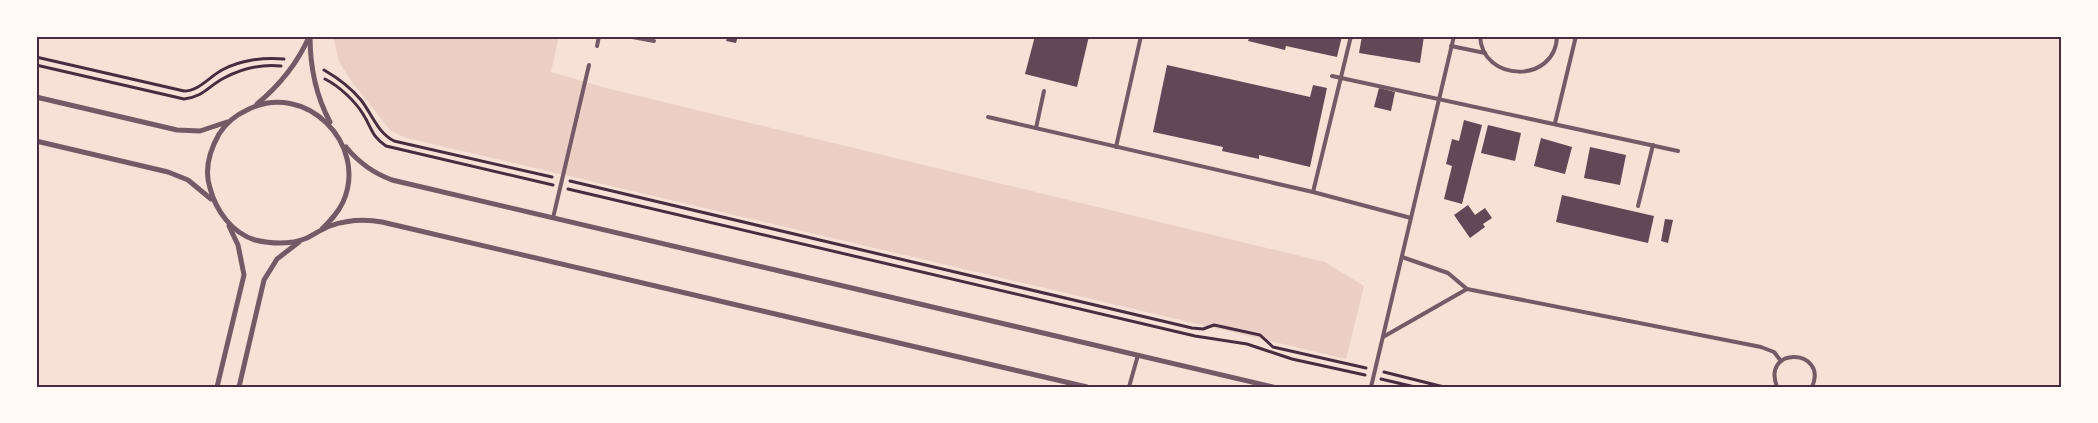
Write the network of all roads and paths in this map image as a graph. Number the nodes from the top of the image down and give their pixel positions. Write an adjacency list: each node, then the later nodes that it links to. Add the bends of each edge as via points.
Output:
1 (310, 36): 15 (street); 17 (street)
2 (599, 36): 11 (lane)
3 (627, 36): 10 (lane)
4 (1141, 36): 35 (lane)
5 (1351, 36): 22 (lane)
6 (1454, 36): 12 (lane)
7 (1480, 36): 13 (lane)
8 (1557, 36): 13 (lane, via 1554,52 1546,62 1525,73 1500,69)
9 (1576, 36): 29 (lane)
10 (654, 41)
11 (597, 46)
12 (1451, 46): 13 (lane); 25 (lane)
13 (1485, 53)
14 (36, 57): 15 (path, via 184,91 192,91 222,70 244,62)
15 (297, 61): 19 (street)
16 (36, 65): 19 (path, via 184,99 199,96 223,78 243,70 267,65)
17 (312, 65): 20 (street); 37 (path, via 348,86 381,131 394,141)
18 (589, 65): 37 (lane)
19 (292, 68): 26 (street, via 278,86)
20 (313, 74): 30 (street); 38 (path, via 333,83 351,100 363,114 376,139 386,146)
21 (1332, 76): 22 (lane)
22 (1341, 78): 25 (lane); 39 (lane)
23 (1044, 91): 31 (lane)
24 (36, 97): 27 (street, via 189,132 221,125)
25 (1439, 98): 29 (lane); 44 (lane)
26 (255, 106): 27 (street); 30 (street, via 271,102 305,107)
27 (238, 114): 40 (street, via 223,128 213,144 208,162 208,182)
28 (988, 118): 31 (lane)
29 (1555, 124): 34 (lane)
30 (332, 127): 32 (street)
31 (1036, 128): 35 (lane)
32 (339, 137): 43 (street, via 361,164 392,180); 45 (street, via 346,152 348,186 334,217)
33 (36, 141): 40 (street, via 173,174 197,186)
34 (1653, 145): 36 (lane); 41 (lane)
35 (1116, 147): 39 (lane)
36 (1678, 151)
37 (563, 180): 38 (lane); 52 (path, via 1192,328 1214,325 1260,335 1273,347)
38 (561, 187): 43 (lane); 53 (path, via 1195,336 1248,344 1292,359)
39 (1313, 192): 44 (lane)
40 (213, 200): 42 (street)
41 (1638, 206)
42 (223, 217): 46 (street, via 252,239 288,243); 54 (street, via 238,244 244,275)
43 (553, 218): 50 (street)
44 (1411, 218): 47 (lane)
45 (322, 229): 46 (street); 56 (street, via 348,221 382,222)
46 (306, 238): 55 (street, via 281,255 264,280)
47 (1402, 256): 48 (lane, via 1448,273); 49 (lane)
48 (1467, 289): 49 (lane); 51 (lane, via 1761,348 1774,352)
49 (1383, 337): 52 (lane)
50 (1138, 355): 57 (lane); 58 (street)
51 (1781, 361): 62 (lane, via 1774,373); 63 (lane, via 1794,356 1807,360 1814,372)
52 (1375, 370): 53 (lane); 61 (path)
53 (1374, 377): 59 (lane); 60 (path)
54 (218, 387)
55 (239, 387)
56 (1087, 387)
57 (1129, 387)
58 (1273, 387)
59 (1371, 387)
60 (1415, 387)
61 (1444, 387)
62 (1777, 387)
63 (1812, 387)

